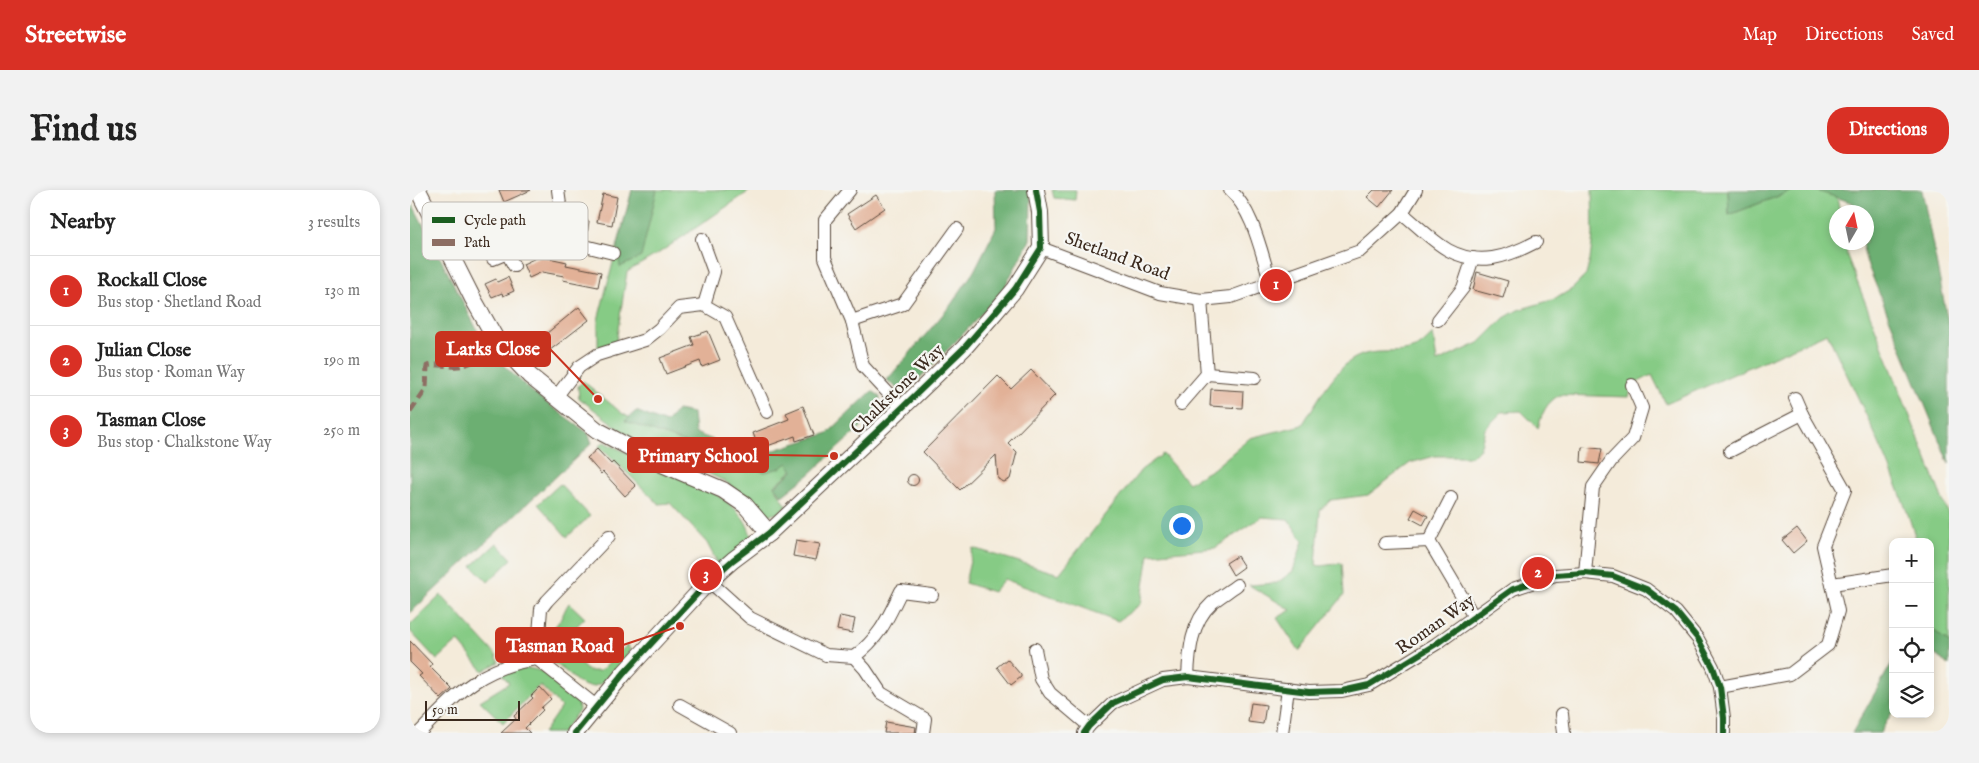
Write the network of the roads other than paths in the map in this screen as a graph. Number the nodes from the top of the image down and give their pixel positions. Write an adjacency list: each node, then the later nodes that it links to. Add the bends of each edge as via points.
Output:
1 (418, 190): 6 (street)
2 (850, 190): 21 (street, via 825,220 825,258)
3 (1036, 190): 12 (street)
4 (1230, 190): 18 (street, via 1238,198 1251,224)
5 (1416, 190): 7 (street, Shetland Road)
6 (424, 202)
7 (1402, 213): 14 (street, via 1448,250); 18 (street, Shetland Road, via 1360,251)
8 (957, 229): 21 (street, via 903,304)
9 (702, 239): 20 (street, via 714,272)
10 (1536, 242): 14 (street, via 1513,254 1489,259)
11 (588, 247): 13 (street)
12 (1041, 248): 19 (street, Shetland Road, via 1160,294); 29 (street, Chalkstone Way, via 991,317)
13 (613, 253)
14 (1473, 258): 22 (street, via 1463,288)
15 (453, 260): 26 (street, via 498,341 530,376)
16 (511, 260): 17 (street)
17 (514, 266)
18 (1271, 283): 19 (street, Shetland Road, via 1231,297)
19 (1201, 300): 23 (street)
20 (704, 305): 26 (street, via 679,308 645,340 597,356 579,367); 30 (street, via 725,317)
21 (852, 320): 29 (street, via 863,366)
22 (1438, 320)
23 (1207, 374): 24 (street); 28 (street)
24 (1256, 378)
25 (1632, 385): 38 (street, via 1642,408 1633,438 1611,461 1593,488)
26 (556, 397): 34 (street, via 607,436 656,462 723,490 744,505)
27 (1796, 398): 31 (street)
28 (1181, 404)
29 (902, 408): 34 (street, Chalkstone Way)
30 (767, 412)
31 (1802, 414): 32 (street); 41 (street, via 1845,490 1823,546)
32 (1730, 450)
33 (1451, 498): 36 (street)
34 (769, 533): 40 (street, Chalkstone Way)
35 (609, 536): 47 (street, via 541,609)
36 (1429, 541): 37 (street); 44 (street)
37 (1384, 543)
38 (1585, 573): 44 (street, Roman Way, via 1555,575 1513,588); 49 (street, Roman Way, via 1613,576 1646,589 1676,612 1698,639)
39 (1889, 575): 41 (street)
40 (710, 581): 46 (street, via 750,618 826,655); 52 (street, Chalkstone Way)
41 (1832, 584): 49 (street, via 1838,611 1828,645 1790,674)
42 (1237, 585): 48 (street, via 1210,604 1195,628 1189,650)
43 (932, 595): 46 (street, via 901,591 871,644)
44 (1474, 617): 50 (street, Roman Way, via 1369,685 1342,692)
45 (1035, 649): 54 (street, via 1041,679 1050,693)
46 (854, 658): 58 (street, via 881,693 925,718)
47 (537, 659): 52 (street); 55 (street, via 499,668 464,688)
48 (1188, 677): 50 (street, Roman Way); 54 (street, Roman Way, via 1163,680 1113,704)
49 (1720, 687): 61 (street, Roman Way)
50 (1288, 689): 59 (street)
51 (680, 705): 57 (street)
52 (596, 706): 56 (street, Chalkstone Way)
53 (1562, 714): 60 (street)
54 (1086, 730)
55 (419, 733)
56 (574, 733)
57 (730, 733)
58 (923, 733)
59 (1282, 733)
60 (1564, 733)
61 (1724, 733)

